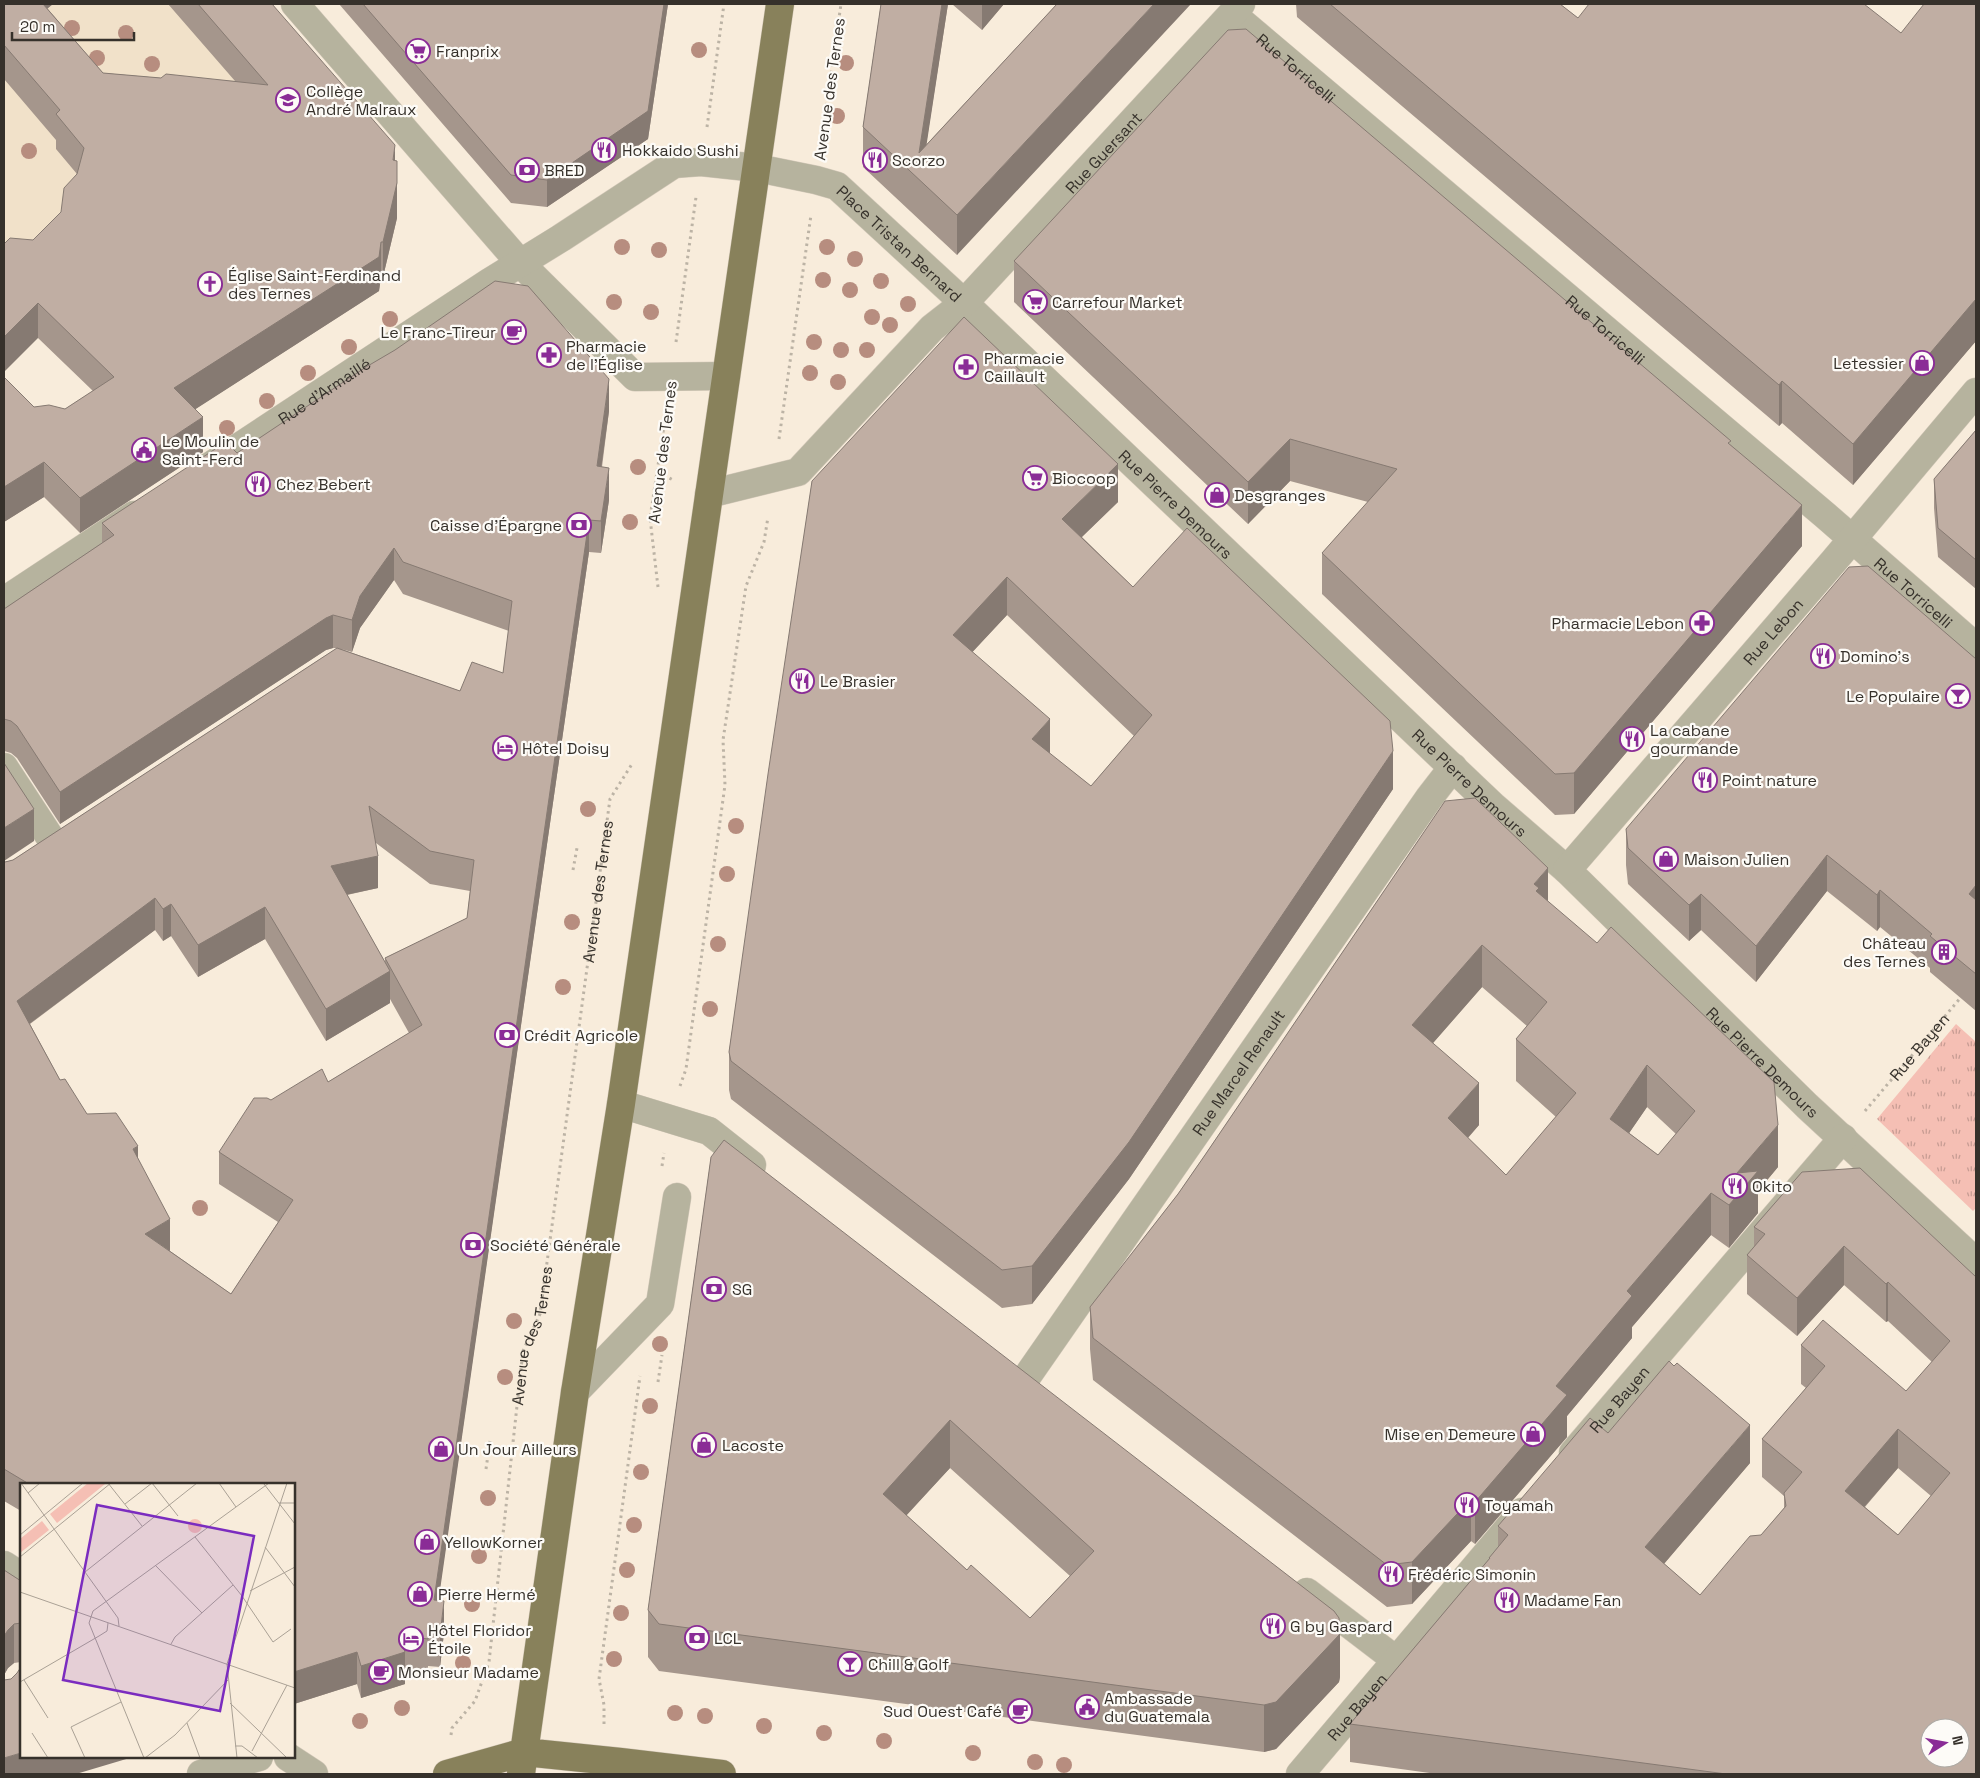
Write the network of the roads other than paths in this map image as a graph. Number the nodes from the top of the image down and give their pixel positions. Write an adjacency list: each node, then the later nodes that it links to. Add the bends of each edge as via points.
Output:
1 (295, 4): 5 (street)
2 (780, 4): 4 (main road)
3 (1237, 9): 6 (street, Rue Guersant); 12 (street, Rue Torricelli)
4 (757, 168): 5 (street, Place Tristan Bernard, via 701,162 674,164); 6 (street, Place Tristan Bernard, via 837,186); 7 (main road)
5 (520, 263): 7 (street, via 635,377); 9 (street, Rue d'Armaillé)
6 (964, 303): 10 (street, Place Tristan Bernard, via 932,328 798,472); 16 (street, Rue Pierre Demours)
7 (726, 376): 10 (main road)
8 (1976, 392): 12 (street, Rue Lebon)
9 (179, 486)
10 (709, 494): 19 (main road)
11 (154, 502): 13 (street)
12 (1853, 540): 14 (street, Rue Torricelli); 18 (street, Rue Lebon)
13 (4, 601)
14 (1976, 647)
15 (4, 767): 17 (street, via 44,852)
16 (1453, 767): 18 (street, Rue Pierre Demours); 24 (street, Rue Marcel Renault, via 1034,1384)
17 (80, 829)
18 (1567, 870): 20 (street, Rue Pierre Demours)
19 (621, 1104): 21 (street, via 709,1131); 25 (main road)
20 (1843, 1138): 23 (street, Rue Pierre Demours); 26 (street, Rue Bayen)
21 (771, 1179)
22 (677, 1196): 25 (street, via 660,1304)
23 (1976, 1262)
24 (1003, 1360)
25 (576, 1392): 34 (main road)
26 (1558, 1470)
27 (1538, 1493): 31 (street, Rue Bayen)
28 (4, 1565): 29 (street)
29 (20, 1575)
30 (1288, 1578): 31 (street)
31 (1396, 1660): 39 (street, Rue Bayen)
32 (256, 1758): 35 (street)
33 (290, 1758): 36 (street)
34 (523, 1763): 37 (main road); 38 (main road, via 603,1760)
35 (201, 1774)
36 (314, 1774)
37 (447, 1774)
38 (722, 1774)
39 (1300, 1774)

